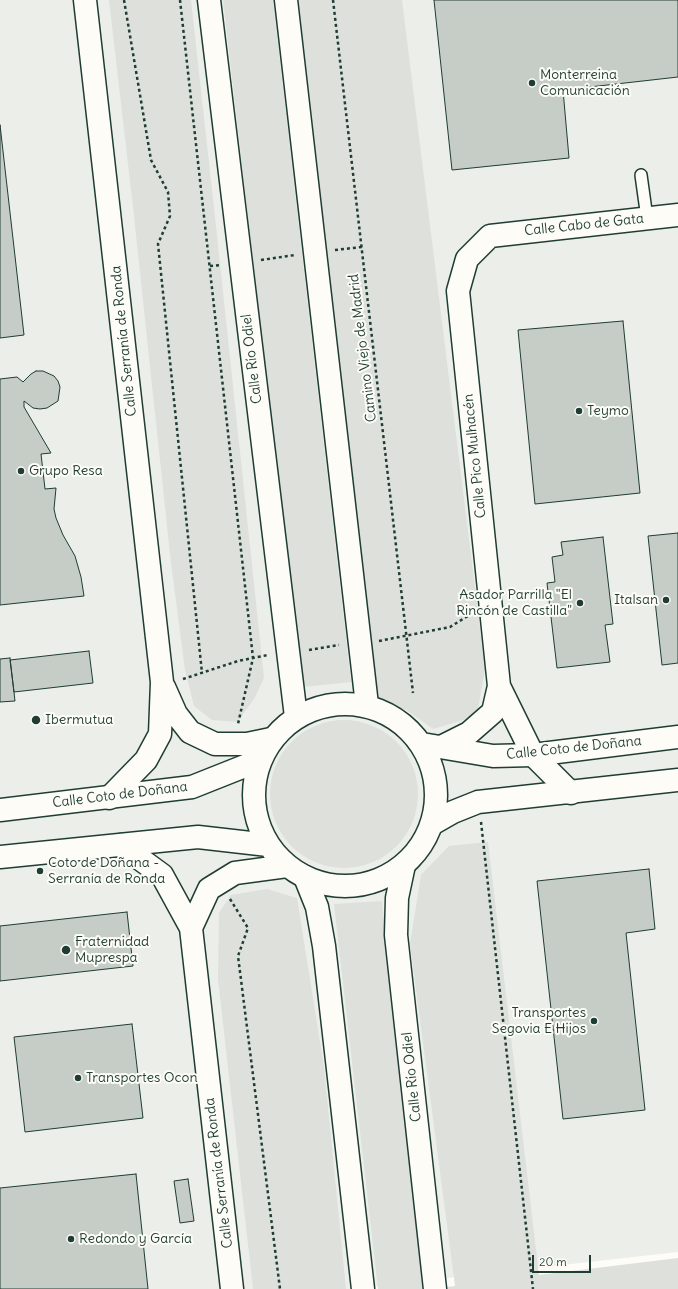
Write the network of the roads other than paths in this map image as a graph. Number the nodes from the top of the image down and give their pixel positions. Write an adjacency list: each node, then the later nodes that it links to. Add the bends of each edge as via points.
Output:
1 (85, 0): 8 (street, Calle Serranía de Ronda)
2 (209, 0): 11 (street, Calle Río Odiel)
3 (286, 0): 10 (street)
4 (641, 175): 6 (lane)
5 (678, 215): 6 (street, Calle Cabo de Gata)
6 (647, 218): 7 (street, Calle Cabo de Gata)
7 (490, 236): 9 (street, Calle Pico Mulhacén, via 467,259 458,291)
8 (171, 681): 13 (street, via 176,714 190,732 214,744 246,744); 19 (street, via 160,734 146,760)
9 (499, 686): 14 (street, Calle Pico Mulhacén, via 493,712 469,733); 15 (street, Calle Pico Mulhacén)
10 (367, 705): 11 (street, via 342,703 318,707); 14 (street, via 398,719)
11 (296, 717): 13 (street)
12 (678, 737): 15 (street, Calle Coto de Doñana)
13 (271, 739): 16 (street)
14 (432, 746): 15 (street, Calle Coto de Doñana, via 493,756); 21 (street, via 431,762 437,804)
15 (533, 754): 18 (street, Calle Pico Mulhacén)
16 (260, 760): 19 (street, Calle Coto de Doñana, via 192,787); 23 (street, via 254,781 253,804 258,825)
17 (678, 780): 18 (street)
18 (571, 793): 21 (street, via 478,802)
19 (109, 798): 20 (street, Calle Coto de Doñana)
20 (0, 810)
21 (432, 824): 25 (street, via 421,846)
22 (121, 845): 23 (street, via 198,837); 24 (street); 27 (street, Calle Serranía de Ronda, via 162,875)
23 (268, 845): 26 (street)
24 (0, 857)
25 (404, 865): 26 (street, via 382,879 356,886 330,885); 30 (street, Calle Río Odiel, via 397,898 396,936)
26 (296, 872): 27 (street, via 235,873 209,889); 29 (street, via 317,907 324,946)
27 (190, 928): 28 (street, Calle Serranía de Ronda)
28 (232, 1289)
29 (363, 1289)
30 (436, 1289)

